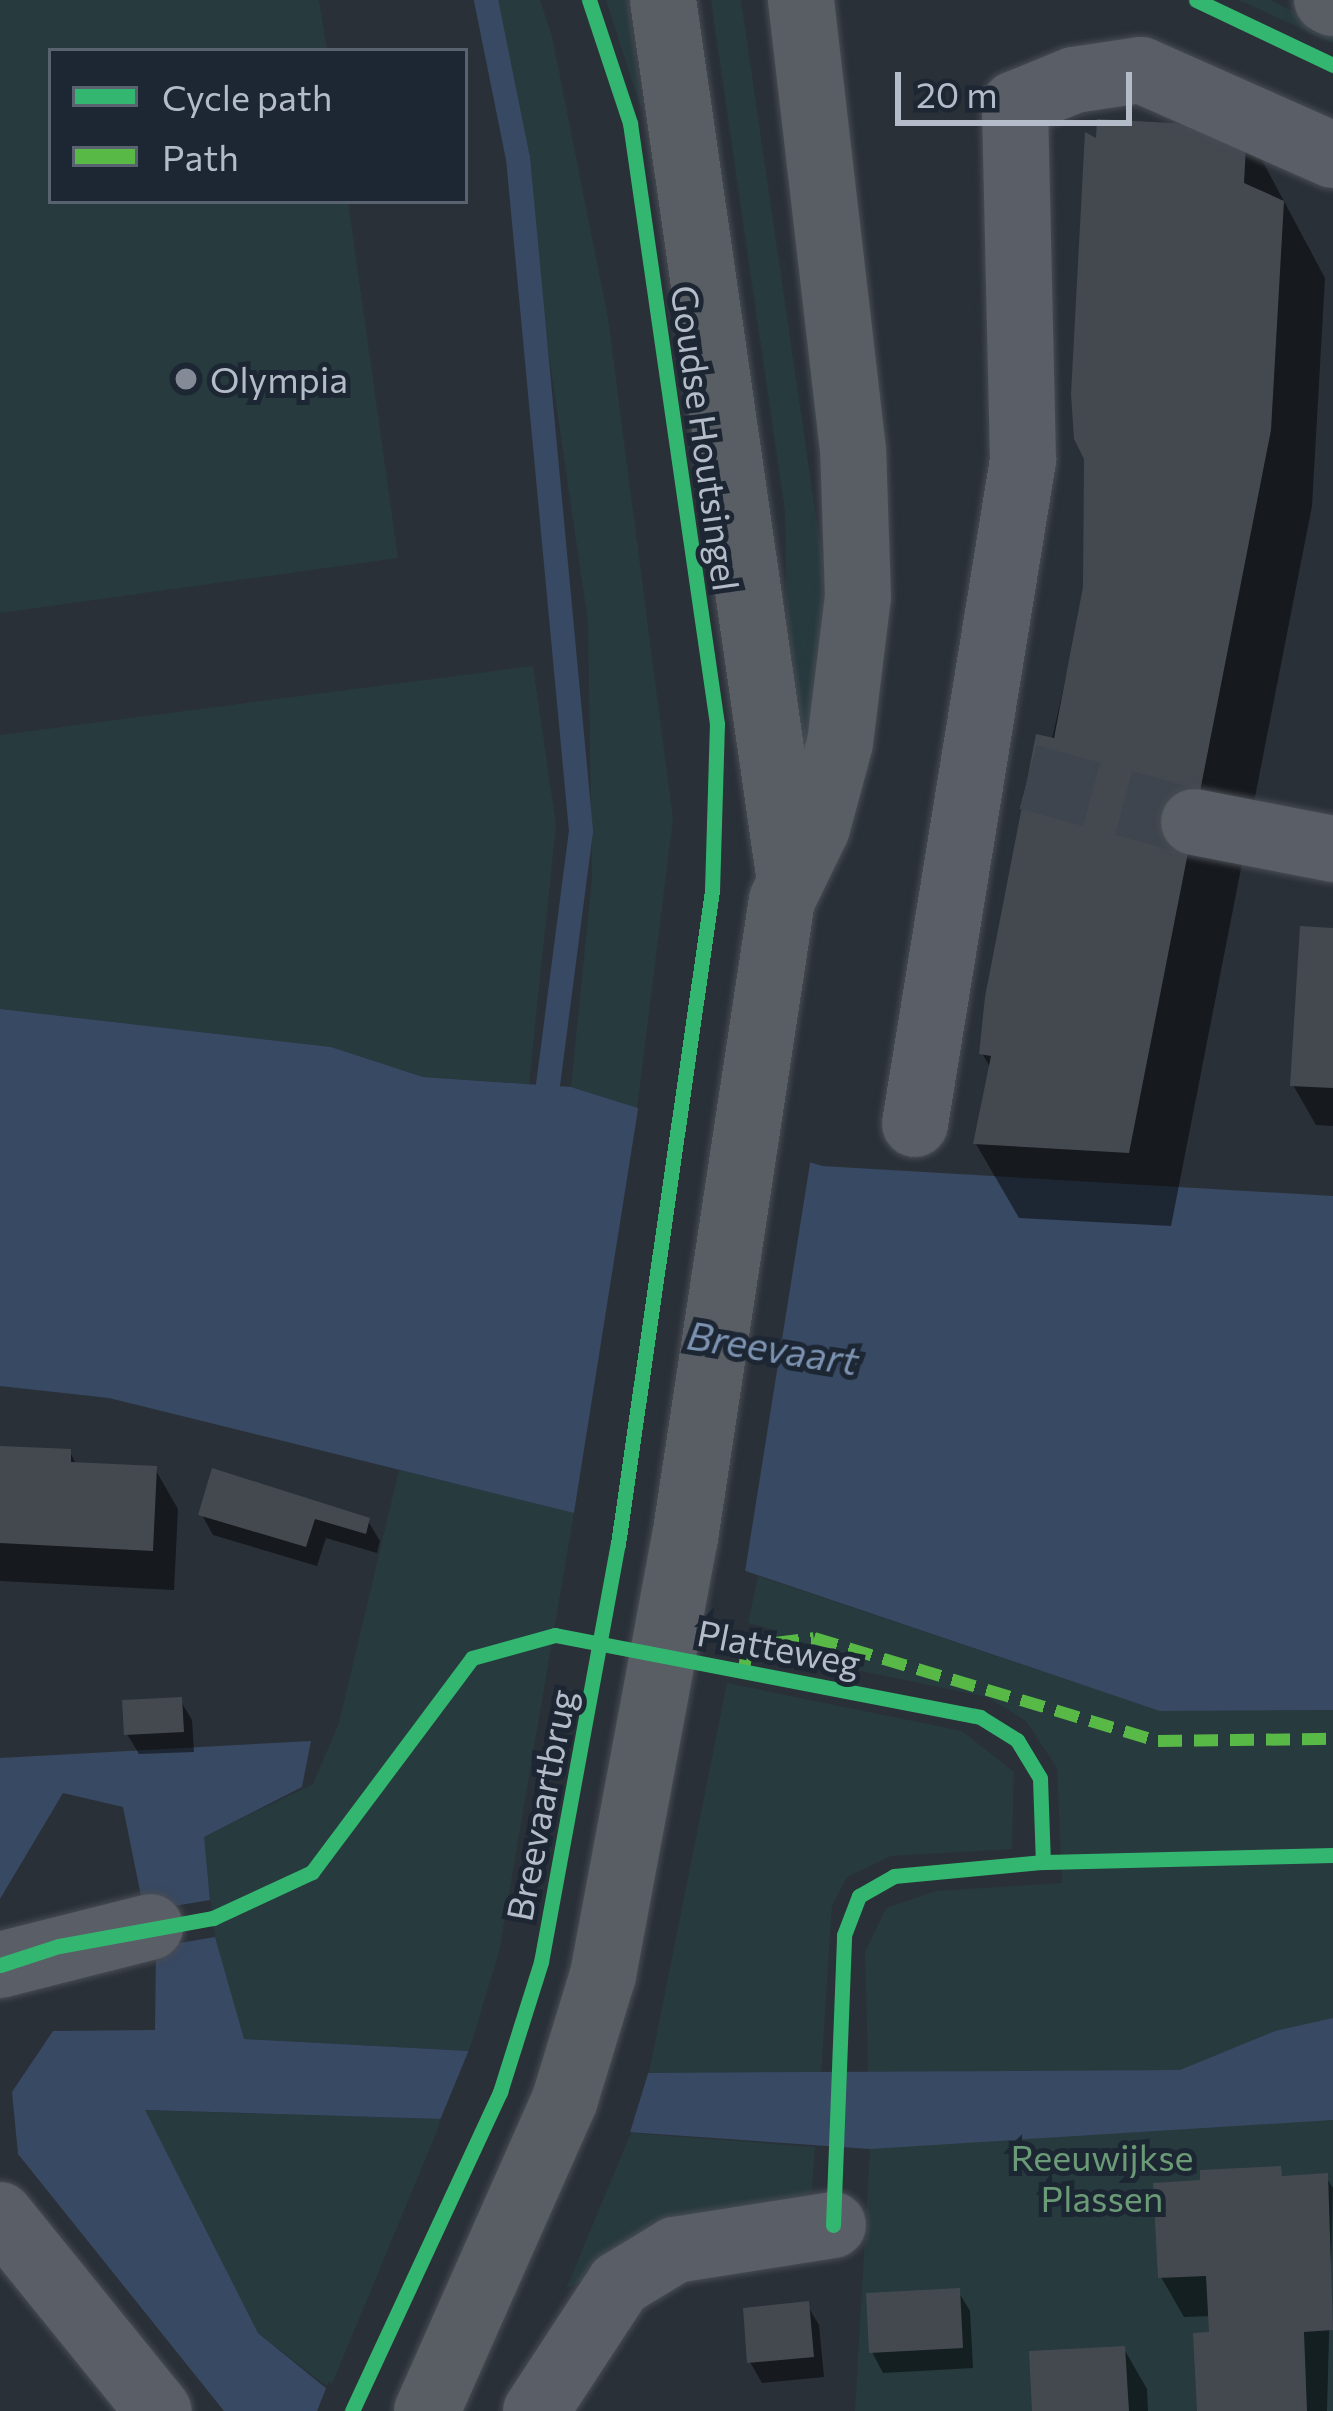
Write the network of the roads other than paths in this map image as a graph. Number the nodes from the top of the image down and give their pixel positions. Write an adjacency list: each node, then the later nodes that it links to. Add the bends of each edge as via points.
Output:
1 (663, 0): 6 (main road, Goudse Houtsingel)
2 (804, 4): 6 (main road, via 843,337 858,597 840,743 817,829)
3 (1324, 151): 7 (street, via 1141,70 1074,80 1015,104 1023,460 1002,772)
4 (1194, 822): 5 (street)
5 (1333, 849)
6 (785, 887): 13 (main road, via 685,1538 603,1975 565,2099)
7 (915, 1124)
8 (150, 1927): 9 (street)
9 (0, 1965)
10 (0, 2216): 12 (street)
11 (832, 2225): 14 (street, via 675,2250 619,2284 568,2350)
12 (158, 2411)
13 (427, 2411)
14 (536, 2411)

